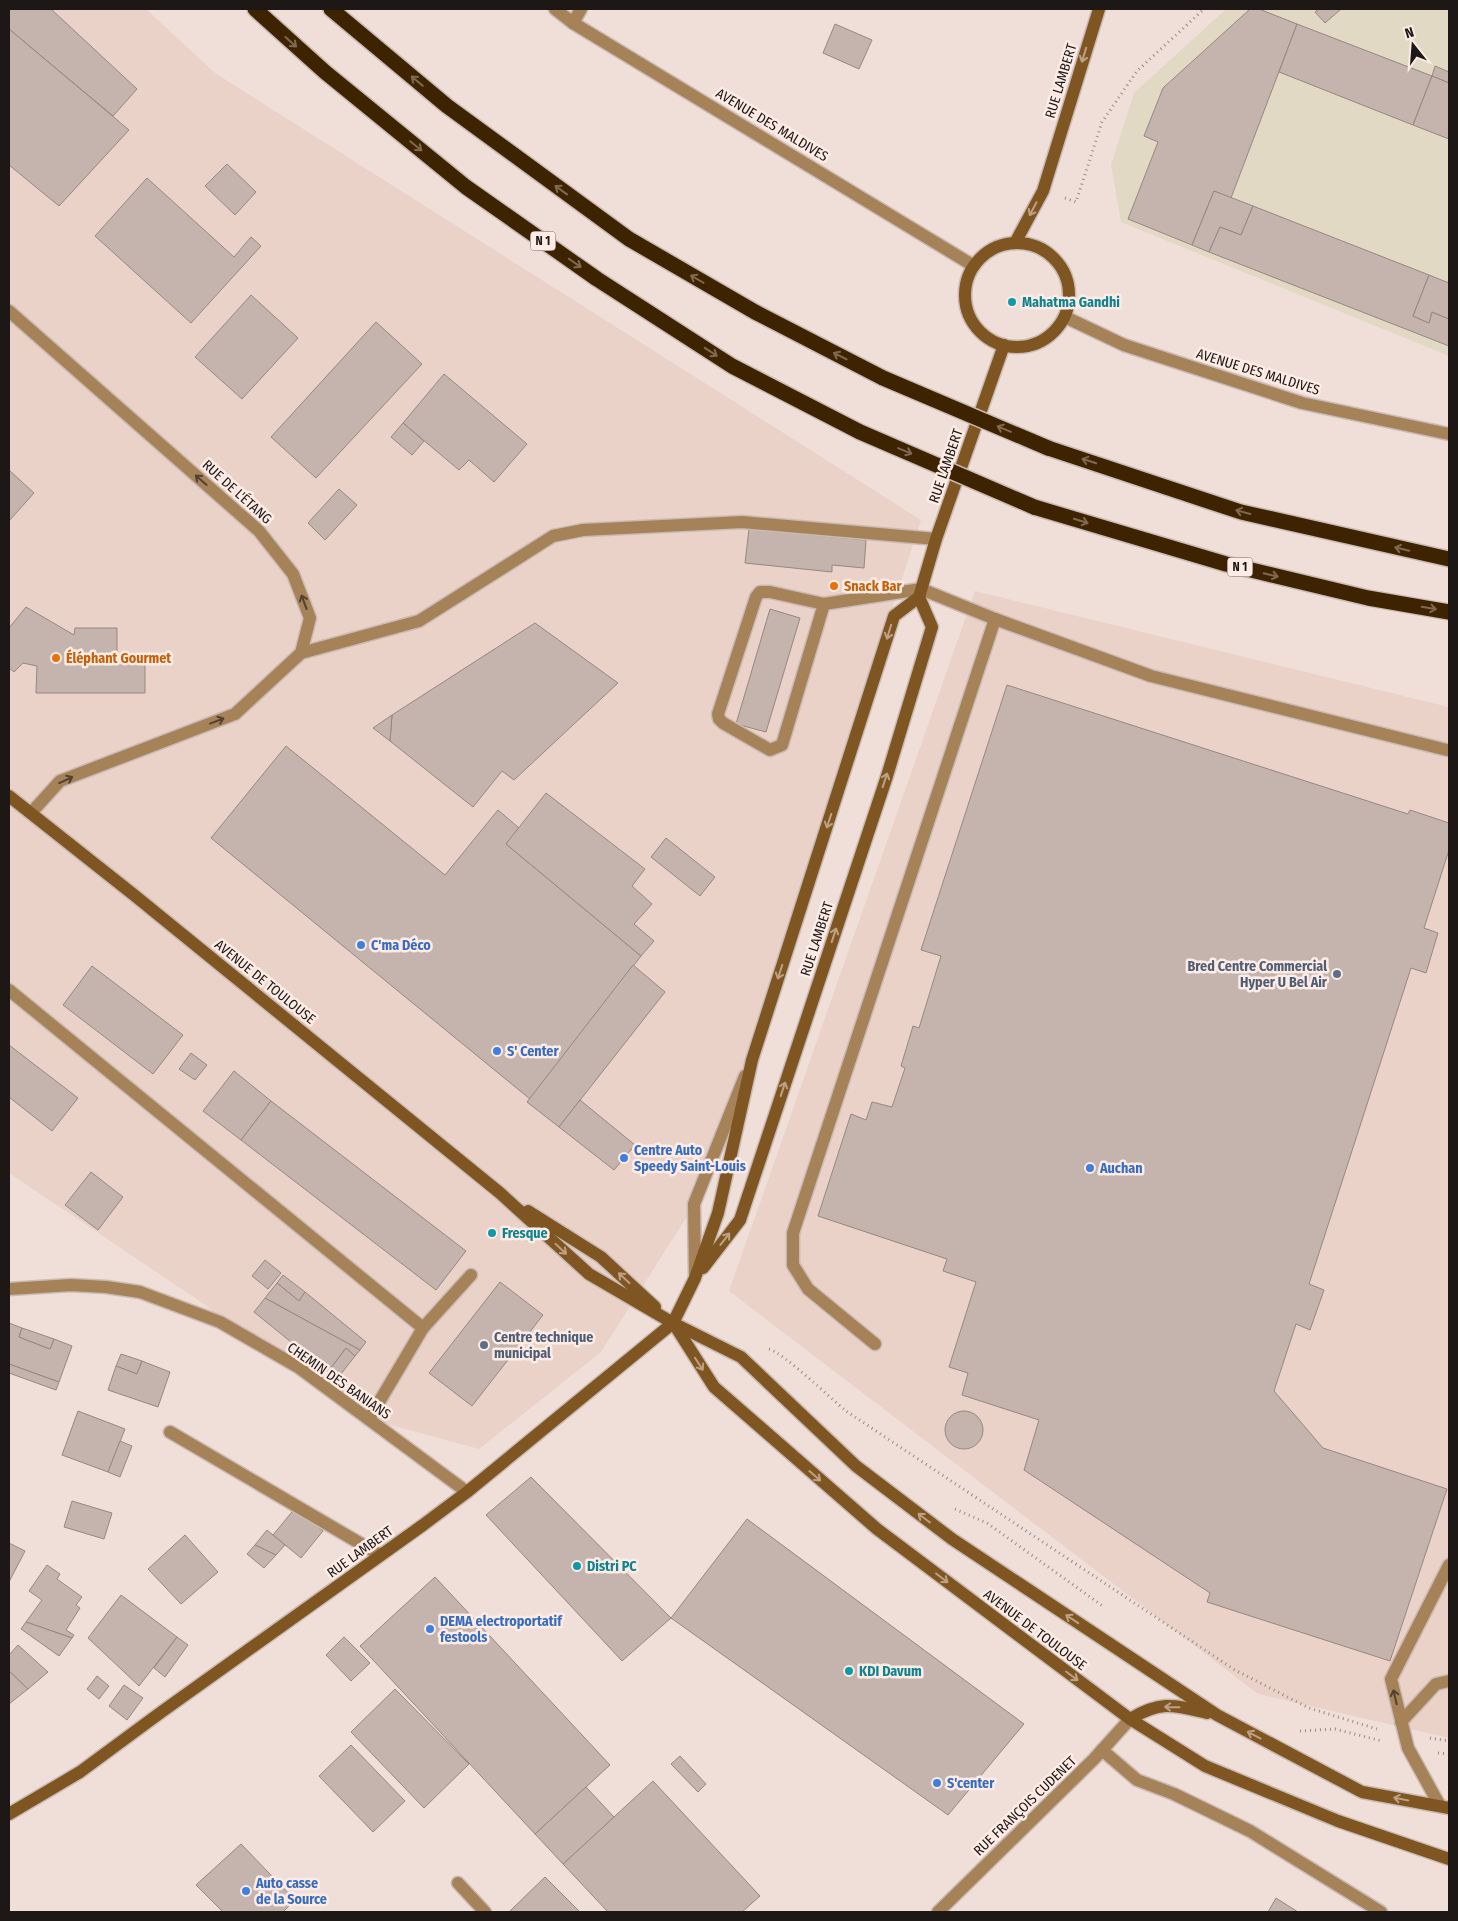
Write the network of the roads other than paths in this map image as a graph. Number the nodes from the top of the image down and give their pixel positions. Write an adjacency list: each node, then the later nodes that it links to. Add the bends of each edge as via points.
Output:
1 (256, 9): 17 (highway, N 1, one-way to 17, bridge, via 324,72 466,186 597,279 732,366 860,432 1034,507 1226,564 1368,598)
2 (331, 9): 14 (highway, one-way to 2, bridge, via 1241,512 1048,448 883,378 755,312 629,239 447,106)
3 (555, 9): 6 (street, AVENUE DES MALDIVES)
4 (581, 9): 6 (street)
5 (1099, 9): 7 (street, RUE LAMBERT, one-way to 7, via 1043,191)
6 (573, 23): 8 (street, AVENUE DES MALDIVES)
7 (1015, 243): 8 (street, via 999,246); 10 (street, via 1038,248 1056,260 1069,287)
8 (974, 266): 11 (street, via 965,293 966,307 980,332)
9 (9, 311): 19 (street, RUE DE L'ÉTANG, one-way to 9, via 310,618 293,574 259,531)
10 (1065, 317): 11 (street, via 1046,339 1019,347); 12 (street, AVENUE DES MALDIVES, via 1124,345 1302,404)
11 (1004, 345): 13 (street, RUE LAMBERT)
12 (1449, 434)
13 (936, 540): 15 (street, RUE LAMBERT); 19 (street, via 742,522 584,530 553,536 419,621)
14 (1449, 559)
15 (920, 593): 16 (street); 18 (street); 24 (street, RUE LAMBERT, one-way to 24, via 894,616); 27 (street, RUE LAMBERT, one-way to 15, via 740,1220 887,776 932,627)
16 (824, 604): 16 (street, via 760,592 718,714 723,723 770,750 782,745)
17 (1449, 612)
18 (995, 619): 20 (street, via 1151,676); 31 (street, via 793,1234 793,1265 808,1289)
19 (301, 654): 22 (street, one-way to 19, via 60,781 235,714)
20 (1447, 750)
21 (9, 796): 22 (street, AVENUE DE TOULOUSE)
22 (30, 813): 25 (street, AVENUE DE TOULOUSE)
23 (9, 990): 30 (street)
24 (752, 1060): 27 (street, RUE LAMBERT, via 718,1212); 27 (street, via 694,1204)
25 (500, 1193): 29 (street, AVENUE DE TOULOUSE, one-way to 25, via 601,1257); 29 (street, AVENUE DE TOULOUSE, one-way to 29, via 589,1274)
26 (472, 1275): 30 (street)
27 (695, 1278): 29 (street, RUE LAMBERT)
28 (9, 1288): 32 (street, CHEMIN DES BANIANS, via 80,1286 140,1292 220,1322 298,1367)
29 (673, 1323): 34 (street, RUE LAMBERT); 38 (street, AVENUE DE TOULOUSE, one-way to 29, via 952,1539 856,1466 741,1358); 39 (street, AVENUE DE TOULOUSE, one-way to 39, via 714,1388 877,1530)
30 (423, 1328): 32 (street)
31 (875, 1344)
32 (369, 1419): 34 (street, CHEMIN DES BANIANS)
33 (170, 1432): 35 (street)
34 (467, 1492): 35 (street, RUE LAMBERT)
35 (380, 1555): 43 (street, RUE LAMBERT, via 80,1772)
36 (1449, 1565): 40 (street, one-way to 36, via 1391,1680)
37 (1449, 1681): 40 (street, via 1436,1684)
38 (1217, 1715): 39 (street, one-way to 39, via 1172,1705 1145,1710); 42 (street, AVENUE DE TOULOUSE, one-way to 38, via 1362,1792)
39 (1130, 1719): 41 (street, RUE FRANÇOIS CUDENET); 44 (street, AVENUE DE TOULOUSE, via 1205,1766 1338,1821)
40 (1401, 1722): 42 (street, via 1408,1748)
41 (1102, 1750): 47 (street, RUE FRANÇOIS CUDENET); 48 (street, via 1137,1780 1250,1830)
42 (1444, 1807)
43 (9, 1814)
44 (1449, 1860)
45 (458, 1883): 46 (street)
46 (485, 1912)
47 (938, 1912)
48 (1381, 1912)

